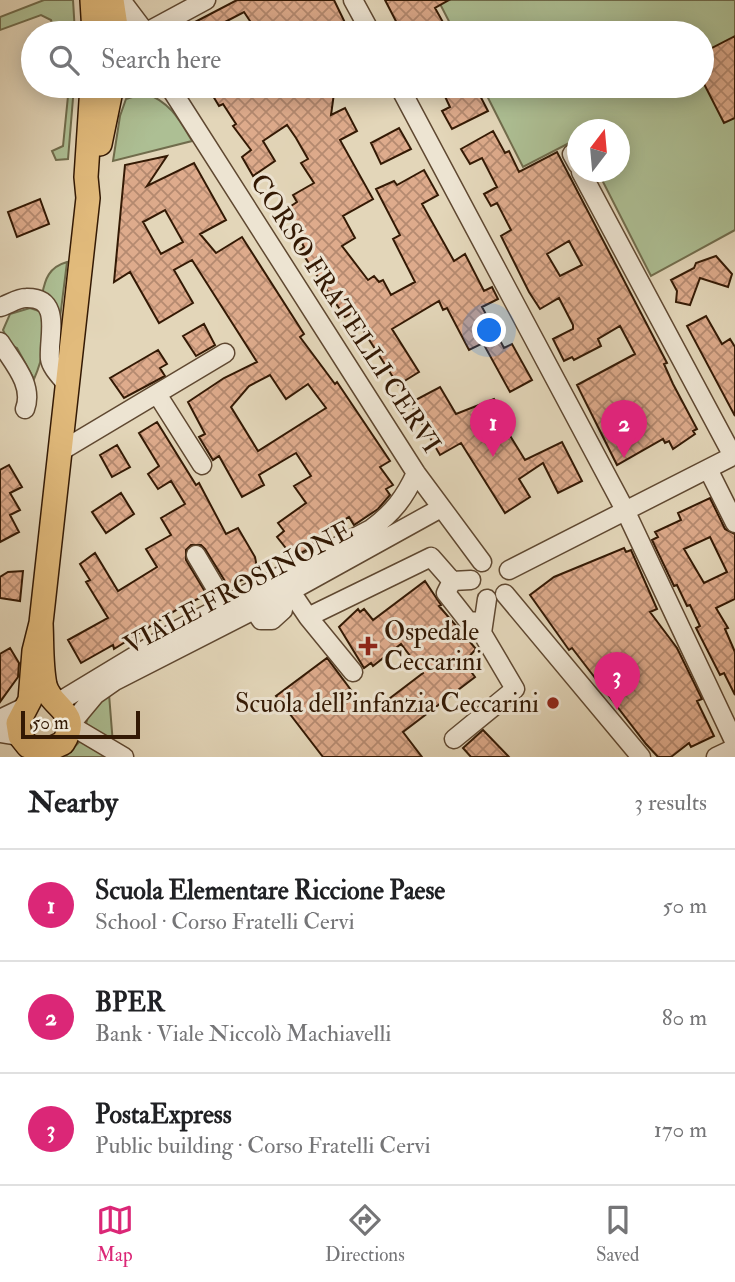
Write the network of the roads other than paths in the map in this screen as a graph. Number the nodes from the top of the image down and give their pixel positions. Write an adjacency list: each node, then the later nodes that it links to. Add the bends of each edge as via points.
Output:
1 (121, 0): 8 (street)
2 (206, 0): 9 (street)
3 (353, 0): 10 (street)
4 (99, 3): 5 (main road); 6 (street); 7 (main road)
5 (96, 21)
6 (103, 21)
7 (110, 21)
8 (136, 21)
9 (167, 21)
10 (364, 21)
11 (91, 98): 16 (main road)
12 (109, 98): 16 (main road)
13 (175, 98): 27 (street, CORSO FRATELLI CERVI)
14 (405, 98): 29 (street)
15 (586, 182): 24 (street)
16 (88, 198): 20 (main road)
17 (0, 307): 20 (street, via 24,298 49,307 50,362)
18 (0, 342): 22 (street, via 27,386)
19 (225, 353): 21 (street)
20 (68, 386): 23 (main road)
21 (157, 394): 23 (street); 25 (street)
22 (25, 409)
23 (61, 451): 43 (main road)
24 (734, 456): 26 (street)
25 (202, 465)
26 (708, 469): 29 (street); 30 (street)
27 (416, 473): 28 (street, CORSO FRATELLI CERVI); 36 (street, VIALE FROSINONE, via 390,515)
28 (441, 508): 32 (street, CORSO FRATELLI CERVI); 36 (street, VIALE FROSINONE)
29 (625, 510): 33 (street); 52 (street)
30 (735, 523)
31 (196, 555): 40 (street, VIALE FROSINONE)
32 (482, 562): 33 (street, via 494,559); 34 (street)
33 (509, 570): 37 (street, via 511,583)
34 (471, 580): 35 (street); 38 (street, via 475,592)
35 (452, 581): 41 (street, via 431,557); 42 (street, via 446,593 468,621)
36 (284, 587): 39 (street, VIALE FROSINONE); 39 (street, via 283,610 276,618 261,620); 41 (street)
37 (505, 593): 38 (street); 54 (street)
38 (486, 599): 42 (street)
39 (249, 603): 40 (street, VIALE FROSINONE)
40 (230, 613): 44 (street, VIALE FROSINONE)
41 (308, 617): 45 (street)
42 (481, 622): 49 (street, via 482,633 515,689)
43 (41, 623): 46 (main road, via 43,674); 47 (main road)
44 (184, 637): 46 (street, VIALE FROSINONE); 50 (street, VIALE FROSINONE, via 94,695)
45 (353, 672)
46 (57, 703): 47 (main road, via 38,700); 50 (main road, via 66,712)
47 (27, 706): 48 (street); 51 (main road, via 18,723)
48 (0, 719)
49 (454, 740)
50 (64, 741): 51 (main road, via 47,751); 53 (street)
51 (20, 743)
52 (735, 746): 55 (street)
53 (124, 757)
54 (641, 757)
55 (716, 757)

